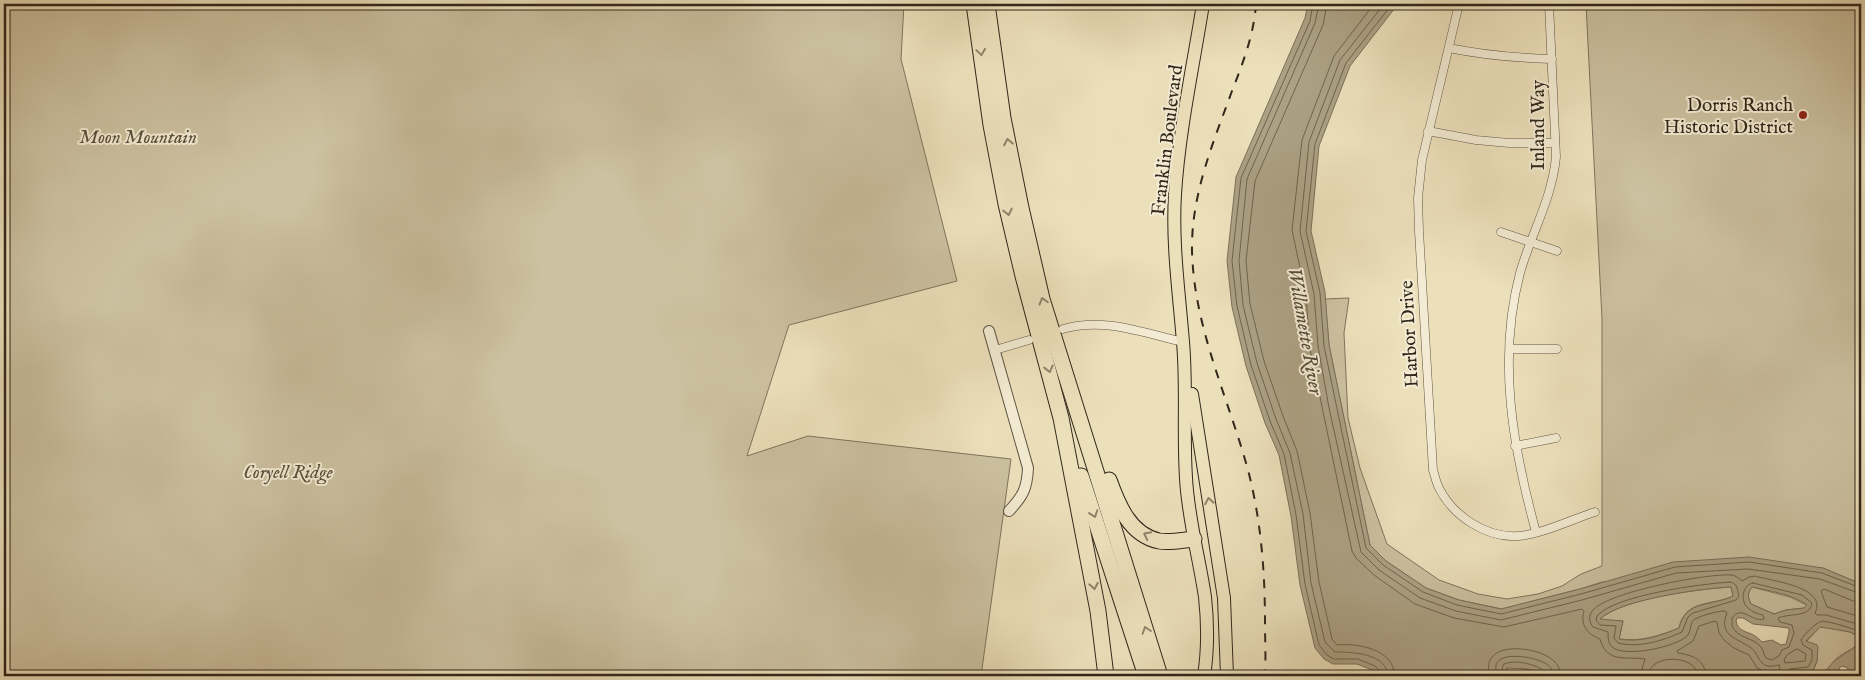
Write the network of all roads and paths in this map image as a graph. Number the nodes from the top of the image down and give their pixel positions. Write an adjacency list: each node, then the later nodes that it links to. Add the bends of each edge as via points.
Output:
1 (974, 4): 21 (highway, one-way to 21, via 1006,204)
2 (987, 4): 17 (highway, one-way to 2, via 1021,208)
3 (1203, 4): 16 (main road, Franklin Boulevard, via 1178,156 1175,196 1175,269)
4 (1459, 4): 6 (street, Harbor Drive)
5 (1549, 4): 7 (street, Inland Way)
6 (1449, 48): 7 (street, via 1477,54); 8 (street, Harbor Drive)
7 (1552, 59): 9 (street, Inland Way)
8 (1428, 131): 9 (street, via 1476,140); 26 (street, Harbor Drive, via 1419,189 1419,222 1433,470 1448,502 1462,517 1497,534 1518,536)
9 (1556, 143): 11 (street, Inland Way, via 1555,173)
10 (1501, 232): 11 (street)
11 (1532, 242): 12 (street); 18 (street, Inland Way, via 1516,293)
12 (1557, 251)
13 (1063, 329): 16 (street, via 1100,324)
14 (989, 331): 20 (street)
15 (1029, 340): 20 (street)
16 (1183, 342): 27 (main road, Franklin Boulevard, via 1186,477); 28 (main road, Franklin Boulevard, one-way to 16)
17 (1057, 348): 27 (highway, one-way to 17, via 1160,541 1147,537 1126,519); 31 (highway, one-way to 17)
18 (1510, 349): 19 (street); 23 (street, Inland Way, via 1509,390)
19 (1557, 349)
20 (995, 350): 24 (street, via 1028,468 1027,484 1021,498)
21 (1061, 418): 29 (highway, one-way to 29, via 1098,611); 30 (highway, one-way to 30)
22 (1556, 438): 23 (street)
23 (1515, 446): 26 (street, Inland Way)
24 (1009, 510)
25 (1595, 512): 26 (street, Harbor Drive)
26 (1536, 532)
27 (1194, 539): 28 (main road, via 1210,540); 32 (main road, Franklin Boulevard, via 1206,608 1208,637)
28 (1217, 549): 33 (main road, Franklin Boulevard, via 1224,598)
29 (1106, 676)
30 (1146, 676)
31 (1160, 676)
32 (1204, 676)
33 (1227, 676)

